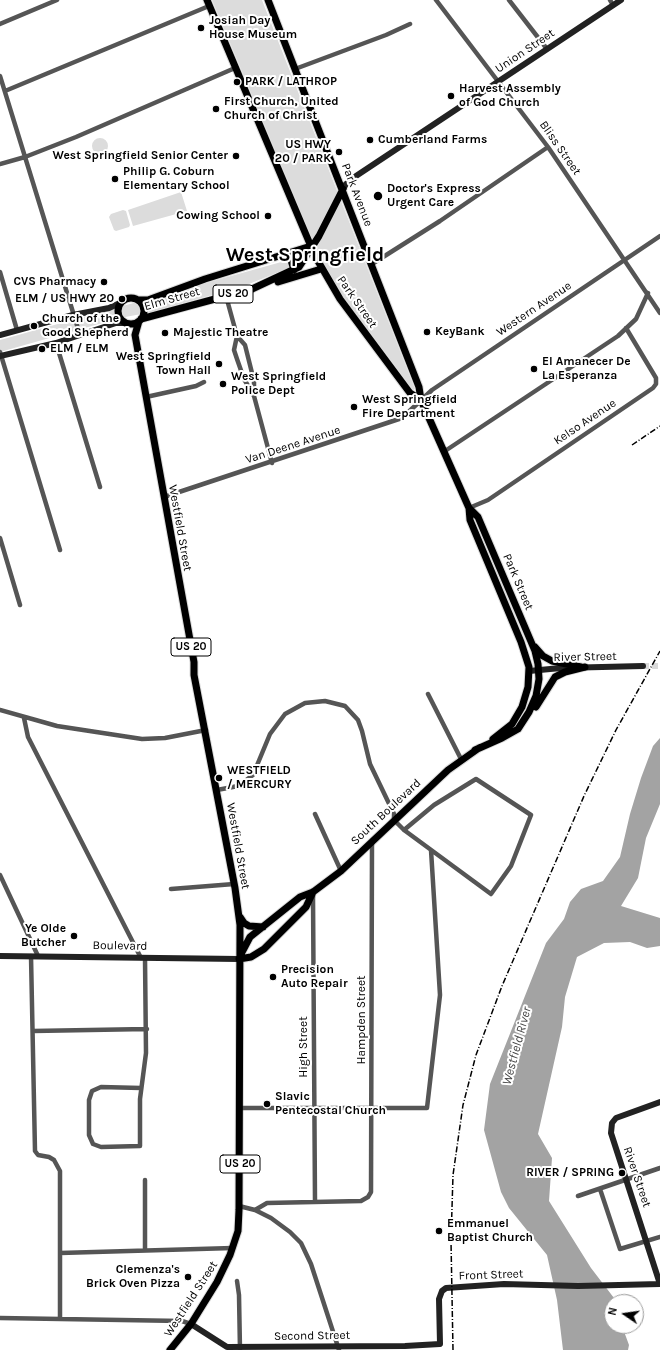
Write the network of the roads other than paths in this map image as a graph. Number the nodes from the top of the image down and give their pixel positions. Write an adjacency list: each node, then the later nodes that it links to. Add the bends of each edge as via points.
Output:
1 (57, 0): 8 (street)
2 (268, 0): 12 (main road, Park Avenue)
3 (436, 0): 14 (street, Bliss Street)
4 (509, 0): 10 (street)
5 (621, 0): 7 (main road, Union Street)
6 (208, 2): 11 (main road, Park Street); 15 (street)
7 (612, 2): 10 (main road, Union Street)
8 (0, 24)
9 (410, 24): 12 (street)
10 (547, 49): 14 (main road, Union Street)
11 (235, 68): 17 (street); 21 (main road, Park Street)
12 (295, 69): 19 (main road, Park Avenue)
13 (0, 76): 15 (street)
14 (500, 82): 16 (street, Bliss Street); 19 (main road, Union Street, via 356,176)
15 (5, 91): 17 (street)
16 (548, 147): 23 (street, Bliss Street); 24 (street)
17 (25, 157): 18 (street); 34 (street)
18 (0, 164)
19 (343, 189): 21 (main road, Elm Street / US 20); 24 (main road, Park Avenue)
20 (660, 236): 23 (street, Western Avenue)
21 (311, 246): 22 (main road, Elm Street / US 20); 25 (main road, Park Street); 26 (main road, Elm Street / US 20, via 300,267)
22 (289, 254): 26 (main road); 31 (main road, Elm Street / US 20, via 212,277 148,300)
23 (624, 260): 29 (street, Bliss Street); 48 (street, Western Avenue)
24 (372, 264): 48 (main road, Park Avenue, via 419,387)
25 (321, 269): 28 (main road); 48 (main road, Park Street, via 342,302 410,393)
26 (294, 270): 28 (main road, Elm Street / US 20)
27 (0, 272): 38 (street)
28 (252, 289): 30 (main road, Elm Street / US 20)
29 (648, 293): 33 (street, Bliss Street); 37 (street, via 638,315)
30 (226, 296): 35 (main road, Elm Street / US 20); 42 (street)
31 (138, 300): 32 (main road, via 127,298); 35 (main road, via 144,309)
32 (120, 303): 34 (main road); 36 (main road, US 20, via 118,315)
33 (660, 313)
34 (73, 315): 38 (main road); 40 (street)
35 (140, 320): 36 (main road); 41 (main road, Westfield Street / US 20)
36 (127, 323): 40 (main road, via 116,323); 41 (main road, Westfield Street / US 20)
37 (626, 328): 49 (street); 53 (street, Kelso Avenue, via 656,378 654,388 488,500)
38 (17, 330): 39 (main road)
39 (0, 335)
40 (80, 335): 43 (main road)
41 (135, 335): 47 (main road, Westfield Street / US 20)
42 (237, 336): 46 (street, via 245,345 254,381); 46 (street, via 234,348 237,359 245,383)
43 (56, 343): 44 (main road); 51 (street)
44 (0, 355): 55 (street)
45 (204, 382): 47 (street)
46 (254, 396): 50 (street)
47 (146, 397): 52 (main road, Westfield Street / US 20)
48 (421, 400): 49 (main road, Park Street); 50 (street, Van Deene Avenue, via 398,420)
49 (445, 451): 53 (main road, Park Street)
50 (272, 462): 52 (street, Van Deene Avenue)
51 (100, 487)
52 (164, 497): 66 (main road, Westfield Street / US 20, via 194,662 194,675)
53 (469, 508): 57 (main road, Park Street, via 478,517); 61 (main road, Park Street, via 470,520 521,642)
54 (0, 538): 56 (street)
55 (60, 550)
56 (20, 605)
57 (528, 636): 59 (main road, via 536,649 549,659); 60 (main road, Park Street)
58 (643, 666): 59 (main road, River Street)
59 (585, 668): 60 (main road, River Street); 65 (main road, via 565,672 556,677 528,720)
60 (539, 669): 61 (main road, River Street); 65 (main road, South Boulevard, via 534,701)
61 (529, 671): 67 (main road, South Boulevard, via 527,695 517,717 505,730)
62 (428, 694): 68 (street)
63 (0, 710): 64 (street)
64 (24, 718): 66 (street, via 56,726 142,739 165,738); 84 (street, via 28,737)
65 (518, 728): 67 (main road, South Boulevard)
66 (206, 730): 69 (main road, Westfield Street / US 20)
67 (475, 750): 68 (main road, South Boulevard)
68 (461, 759): 71 (main road, South Boulevard)
69 (217, 790): 71 (street, via 238,786 253,775 272,731 289,712 310,702 330,701 347,708 358,720 370,764 394,814); 77 (main road, Westfield Street / US 20)
70 (315, 814): 75 (street)
71 (394, 820): 72 (street); 73 (main road, South Boulevard)
72 (404, 830): 74 (street); 74 (street, via 434,805 476,779 531,815 511,866 491,894)
73 (372, 841): 75 (main road, South Boulevard); 92 (street, Hampden Street)
74 (431, 850): 92 (street, via 440,995 427,1108)
75 (341, 870): 79 (main road, South Boulevard)
76 (0, 875): 83 (street)
77 (234, 884): 78 (street); 80 (main road, Westfield Street / US 20)
78 (171, 889)
79 (313, 892): 81 (main road, South Boulevard, via 300,897); 85 (main road, South Boulevard, via 306,908 264,949 251,957); 91 (street, High Street)
80 (239, 915): 81 (main road, via 246,924); 85 (main road, Westfield Street / US 20)
81 (263, 927): 85 (main road, South Boulevard, via 245,944)
82 (0, 956): 83 (main road, Boulevard)
83 (35, 956): 84 (main road, Boulevard); 87 (street)
84 (143, 958): 85 (main road, Boulevard); 86 (street)
85 (239, 959): 90 (main road, Westfield Street / US 20)
86 (147, 1029): 87 (street); 88 (street, via 146,1061)
87 (33, 1031): 105 (street, via 35,1151 38,1155 53,1159 60,1171)
88 (141, 1088): 88 (street, via 140,1146 101,1147 93,1144 89,1137 89,1100 92,1091 97,1087)
89 (660, 1102): 95 (main road, River Street, via 620,1116 612,1123 612,1137)
90 (239, 1108): 91 (street); 99 (main road, Westfield Street / US 20)
91 (314, 1108): 92 (street); 98 (street, High Street)
92 (372, 1108): 98 (street, Hampden Street, via 372,1187 368,1198 359,1201)
93 (660, 1168): 95 (street)
94 (145, 1180): 104 (street)
95 (626, 1180): 96 (street); 102 (main road, River Street)
96 (600, 1189): 97 (street); 102 (street, via 620,1249)
97 (578, 1196)
98 (315, 1202): 100 (street, via 267,1203)
99 (239, 1206): 100 (street); 103 (main road, Westfield Street / US 20)
100 (255, 1210): 112 (street, via 271,1218 302,1244)
101 (660, 1237): 102 (street)
102 (647, 1241): 107 (main road, River Street)
103 (233, 1248): 104 (street); 110 (main road, Westfield Street / US 20, via 217,1282)
104 (145, 1250): 105 (street)
105 (60, 1253): 109 (street)
106 (237, 1281): 113 (street)
107 (660, 1284): 111 (main road, Front Street, via 489,1284 444,1290 440,1294 439,1304)
108 (0, 1318): 109 (street)
109 (60, 1319): 110 (street, via 182,1321)
110 (191, 1324): 113 (main road, Second Street, via 224,1346); 114 (main road, Westfield Street / US 20)
111 (440, 1347): 112 (main road, Second Street)
112 (338, 1348): 113 (main road, Second Street)
113 (240, 1349)
114 (170, 1350)

